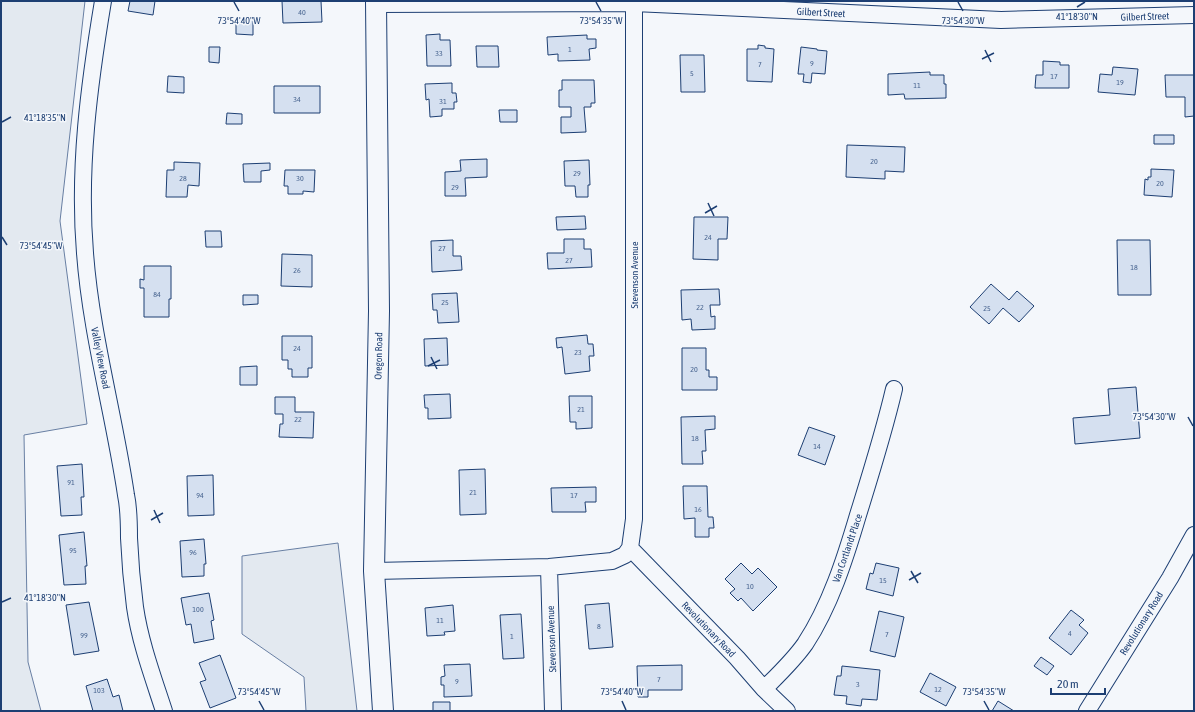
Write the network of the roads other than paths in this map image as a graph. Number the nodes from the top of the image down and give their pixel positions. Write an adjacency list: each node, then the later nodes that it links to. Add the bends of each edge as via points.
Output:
1 (103, 1): 11 (street, Valley View Road, via 86,123 83,175 85,253 96,337 128,503 135,607 147,660)
2 (376, 2): 3 (street, Gilbert Street); 9 (street, Oregon Road, via 379,311)
3 (634, 2): 4 (street, Gilbert Street, via 1002,20); 7 (street, Stevenson Avenue, via 634,519)
4 (1194, 15)
5 (894, 389): 10 (street, Van Cortlandt Place, via 881,443 850,544 823,611 805,644)
6 (1194, 535): 15 (street, Revolutionary Road)
7 (630, 548): 8 (street, via 625,555 612,561); 10 (street, Revolutionary Road)
8 (549, 567): 9 (street); 13 (street, Stevenson Avenue)
9 (374, 571): 12 (street, Oregon Road)
10 (764, 689): 14 (street, Revolutionary Road)
11 (164, 711)
12 (383, 711)
13 (553, 711)
14 (787, 711)
15 (1087, 711)

